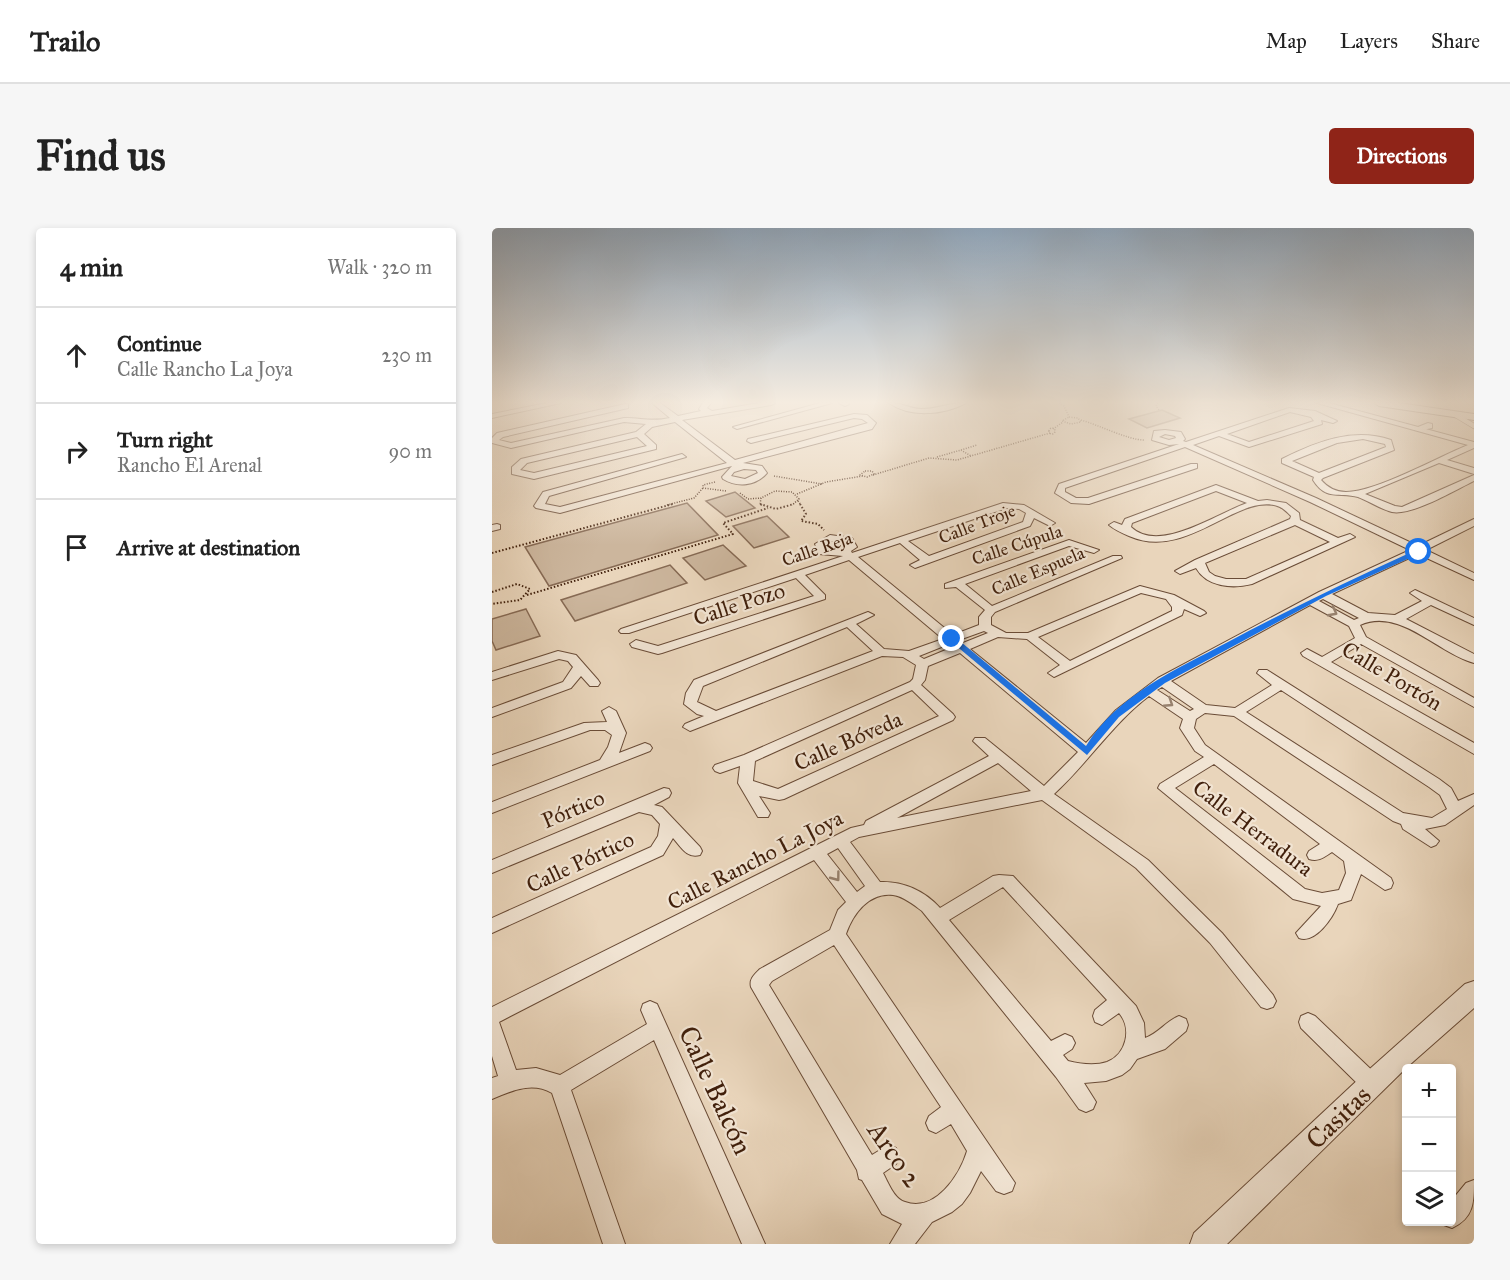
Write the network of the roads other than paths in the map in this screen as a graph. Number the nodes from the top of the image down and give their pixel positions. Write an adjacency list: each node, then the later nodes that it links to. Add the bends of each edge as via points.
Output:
1 (569, 450): 20 (street, via 524,461)
2 (639, 450): 20 (street, via 534,476)
3 (717, 450): 18 (street)
4 (773, 450): 11 (street)
5 (786, 450): 11 (street)
6 (1164, 450): 12 (street)
7 (1198, 450): 34 (street)
8 (1318, 450): 25 (street, via 1285,461)
9 (1379, 450): 22 (street)
10 (1463, 450): 17 (street)
11 (777, 453): 18 (street)
12 (1154, 455): 14 (street); 35 (street, via 1062,486 1060,493)
13 (682, 458): 15 (street)
14 (1164, 459)
15 (670, 461): 26 (street); 26 (street, via 546,494 538,504 560,510)
16 (1174, 464): 21 (street)
17 (1437, 465): 23 (street); 31 (street, via 1426,465)
18 (736, 466): 18 (street, via 728,472 728,479 748,481 763,473 754,466); 26 (street)
19 (1194, 466): 21 (street)
20 (512, 469): 29 (street)
21 (1184, 469): 35 (street, via 1089,501)
22 (1332, 471): 24 (street); 25 (street)
23 (1474, 471)
24 (1342, 475)
25 (1319, 476): 32 (street, via 1317,480)
26 (687, 477)
27 (1456, 477): 28 (street)
28 (1470, 479): 33 (street, via 1403,510)
29 (522, 482)
30 (1357, 482): 31 (street)
31 (1372, 488): 33 (street)
32 (1328, 490): 33 (street); 34 (street); 36 (street)
33 (1357, 494)
34 (1303, 496): 36 (street); 39 (street)
35 (1070, 499): 40 (street)
36 (1313, 500): 39 (street); 54 (street)
37 (1255, 503): 39 (street); 47 (street, via 1219,487 1142,519 1128,521 1126,527); 48 (street)
38 (1006, 505): 41 (street, Calle Cúpula); 50 (street, Calle Reja)
39 (1285, 506): 42 (street, via 1296,514)
40 (1086, 507)
41 (1031, 512): 44 (street, Calle Cúpula); 57 (street, Calle Troje, via 1027,524 998,530)
42 (1295, 522): 51 (street); 58 (street, via 1217,559)
43 (1474, 522): 54 (street)
44 (1050, 523)
45 (1114, 525): 47 (street)
46 (1069, 534): 53 (street, Calle Cúpula)
47 (1133, 534): 48 (street)
48 (1168, 536): 52 (street)
49 (1350, 537): 51 (street)
50 (900, 539): 55 (street, Calle Reja); 57 (street, Calle Troje)
51 (1338, 542): 58 (street, via 1236,584 1211,578)
52 (1146, 547)
53 (1094, 550): 59 (street, Calle Cúpula); 70 (street, Calle Cúpula, via 1069,543 1057,551 954,585)
54 (1419, 552): 63 (street); 68 (street)
55 (847, 554): 55 (street, via 820,550 822,542 836,537 852,542); 62 (street, Calle Reja); 82 (street)
56 (1117, 558): 59 (street, Calle Espuela)
57 (927, 560): 60 (street)
58 (1199, 562): 61 (street)
59 (1102, 564): 70 (street, Calle Espuela, via 1084,568 1017,604)
60 (915, 565)
61 (1180, 571)
62 (797, 573): 78 (street, Calle Reja); 84 (street, Calle Pozo, via 821,597 658,650)
63 (1474, 578)
64 (1153, 583): 65 (street)
65 (1140, 590): 67 (street); 81 (street, via 1131,598 1046,624)
66 (1415, 593): 69 (street)
67 (1170, 597): 71 (street); 93 (street, via 1178,606 1178,613 1161,617)
68 (1317, 598): 73 (street, Calle Portón); 77 (street, Calle Portón, one-way to 77); 97 (street)
69 (1430, 601): 74 (street); 76 (street)
70 (991, 610): 79 (street, Calle Espuela, via 985,617)
71 (1200, 613)
72 (868, 615): 75 (street)
73 (1366, 617): 74 (street, Calle Portón); 77 (street, Calle Portón)
74 (1398, 619): 90 (street, Calle Portón)
75 (849, 622): 86 (street); 107 (street, via 698,683 690,704)
76 (1474, 622)
77 (1354, 624): 83 (street, Calle Portón)
78 (639, 625): 80 (street, Calle Reja); 84 (street, via 634,634)
79 (992, 630): 81 (street, via 1005,636); 82 (street, Calle Espuela); 85 (street)
80 (625, 631)
81 (1030, 636): 93 (street)
82 (952, 639): 85 (street); 89 (street)
83 (1361, 639): 91 (street, Calle Portón); 102 (street, Calle Portón)
84 (636, 644): 88 (street)
85 (963, 648): 89 (street); 113 (street)
86 (881, 652): 89 (street); 107 (street, via 861,665)
87 (1307, 653): 91 (street)
88 (646, 657)
89 (917, 659): 99 (street, Calle Bóveda, via 919,680)
90 (1474, 659)
91 (1323, 661): 111 (street, Calle Portón)
92 (580, 665): 96 (street, via 572,658 558,655 507,676); 98 (street); 105 (street, via 567,685 517,700)
93 (1068, 665): 94 (street)
94 (1054, 673)
95 (1263, 673): 100 (street)
96 (492, 676)
97 (1162, 681): 101 (street); 106 (street)
98 (594, 683)
99 (914, 686): 116 (street, Calle Bóveda, via 888,690 779,750); 120 (street, Calle Bóveda, via 948,717 801,781 779,795)
100 (1279, 686): 104 (street); 126 (street, via 1415,776 1446,792)
101 (1148, 690): 106 (street, one-way to 106); 113 (street, via 1116,715)
102 (1474, 703)
103 (609, 711): 109 (street)
104 (1237, 712): 106 (street); 128 (street, via 1383,801)
105 (492, 713)
106 (1196, 713): 115 (street, Calle Herradura, via 1187,728 1200,748)
107 (717, 715): 108 (street)
108 (690, 727)
109 (619, 733): 117 (street, via 608,726 589,726 569,739); 118 (street, Pórtico)
110 (980, 741): 114 (street)
111 (1471, 744)
112 (645, 748): 118 (street)
113 (1087, 752): 122 (street)
114 (999, 757): 122 (street); 130 (street)
115 (1214, 757): 133 (street, Calle Herradura); 141 (street, Calle Herradura, via 1165,788 1287,877 1299,894)
116 (749, 758): 119 (street, Calle Bóveda); 120 (street)
117 (492, 760)
118 (605, 763): 125 (street, Pórtico, via 580,765)
119 (720, 768)
120 (745, 783): 127 (street)
121 (664, 794): 124 (street)
122 (1044, 794): 130 (street, Calle Rancho La Joya); 149 (street, via 1142,864 1216,938)
123 (1473, 799): 126 (street)
124 (638, 806): 129 (street, Pórtico, via 657,811); 138 (street, Pórtico, via 614,822)
125 (492, 808)
126 (1455, 810): 128 (street, via 1448,819 1434,824 1421,825)
127 (763, 813)
128 (1398, 817): 132 (street)
129 (668, 822): 134 (street, Pórtico); 144 (street, Calle Pórtico, via 666,837 657,851 630,857)
130 (856, 832): 131 (street, Calle Rancho La Joya)
131 (841, 841): 135 (street, Calle Rancho La Joya); 140 (street)
132 (1431, 841)
133 (1332, 844): 136 (street); 137 (street, Calle Herradura)
134 (694, 851)
135 (817, 852): 142 (street, one-way to 142); 150 (street, Calle Rancho La Joya)
136 (1315, 855)
137 (1351, 858): 139 (street); 141 (street, Calle Herradura, via 1351,885 1345,895)
138 (492, 867)
139 (1385, 883)
140 (876, 889): 142 (street); 143 (street, via 896,888 911,895)
141 (1331, 901): 145 (street, via 1327,912)
142 (855, 902): 146 (street, via 844,915)
143 (938, 918): 148 (street, via 999,881 1007,881); 157 (street)
144 (492, 926)
145 (1305, 933)
146 (837, 935): 163 (street); 167 (street, Arco 2, via 759,982)
147 (1474, 992): 159 (street, Casitas)
148 (1120, 1000): 151 (street); 156 (street, via 1134,1020 1136,1036)
149 (1267, 1001)
150 (492, 1016)
151 (1102, 1016)
152 (1308, 1022): 159 (street)
153 (1179, 1025): 156 (street, via 1158,1043)
154 (492, 1026): 160 (street)
155 (1065, 1043): 157 (street)
156 (1131, 1052): 158 (street, via 1120,1066 1105,1073 1088,1075)
157 (1048, 1054): 158 (street)
158 (1063, 1070): 162 (street)
159 (1372, 1084): 175 (street, Casitas)
160 (501, 1085): 161 (street, via 550,1079)
161 (560, 1086): 172 (street); 173 (street, Calle Balcón, via 654,1018)
162 (1086, 1102)
163 (954, 1109): 164 (street); 165 (street)
164 (936, 1123)
165 (978, 1150): 168 (street); 170 (street, Arco 2, via 966,1182 949,1202)
166 (888, 1156): 167 (street)
167 (867, 1171): 170 (street, Arco 2, via 890,1206 906,1214)
168 (1004, 1183)
169 (1474, 1191): 171 (street)
170 (926, 1212): 174 (street)
171 (1456, 1213)
172 (614, 1244)
173 (754, 1244)
174 (901, 1244)
175 (1205, 1244)

